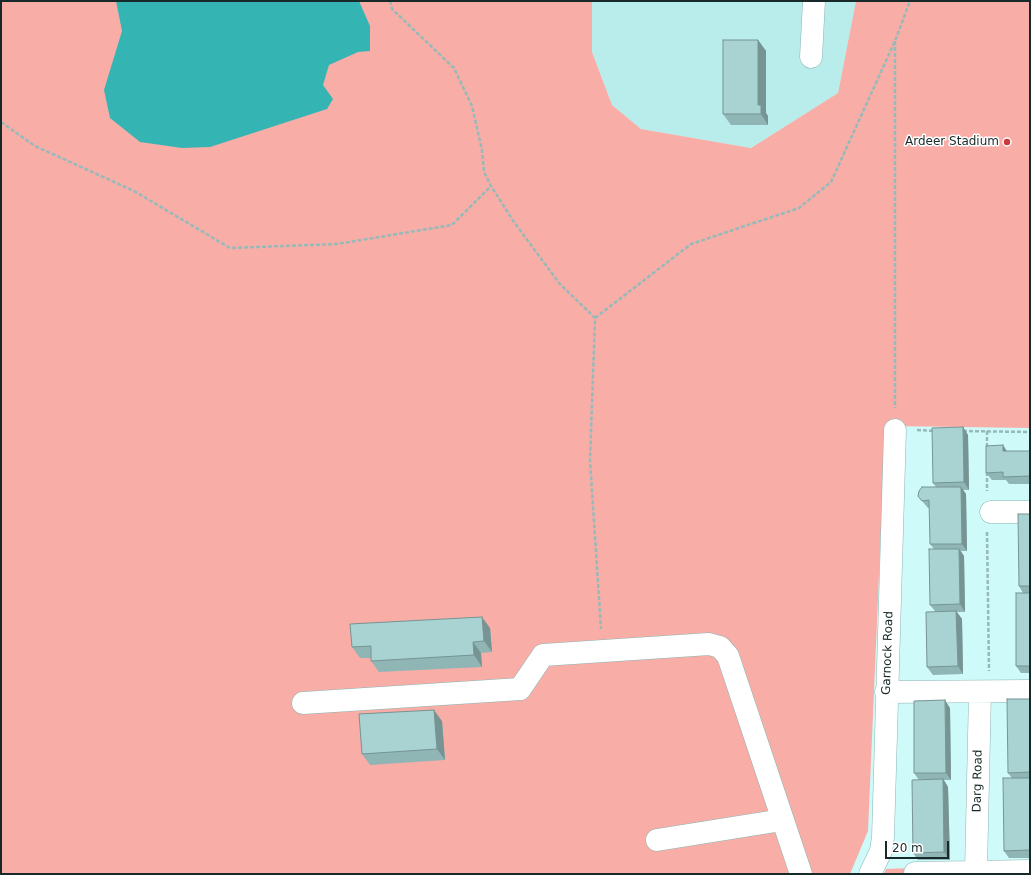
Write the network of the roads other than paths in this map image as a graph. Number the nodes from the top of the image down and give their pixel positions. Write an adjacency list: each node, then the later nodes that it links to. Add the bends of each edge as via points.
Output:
1 (814, 1): 2 (street)
2 (811, 57)
3 (895, 430): 7 (street, Garnock Road)
4 (1030, 512): 5 (street)
5 (989, 513)
6 (1030, 691): 8 (street)
7 (886, 692): 8 (street); 16 (street, Garnock Road, via 883,837 881,851)
8 (984, 692): 12 (street, Darg Road)
9 (303, 703): 10 (street, via 520,689 543,655 709,644 720,647 728,656)
10 (782, 820): 11 (street); 15 (street)
11 (657, 840)
12 (976, 871): 13 (street); 14 (street)
13 (1030, 871)
14 (915, 873)
15 (801, 874)
16 (870, 874)

